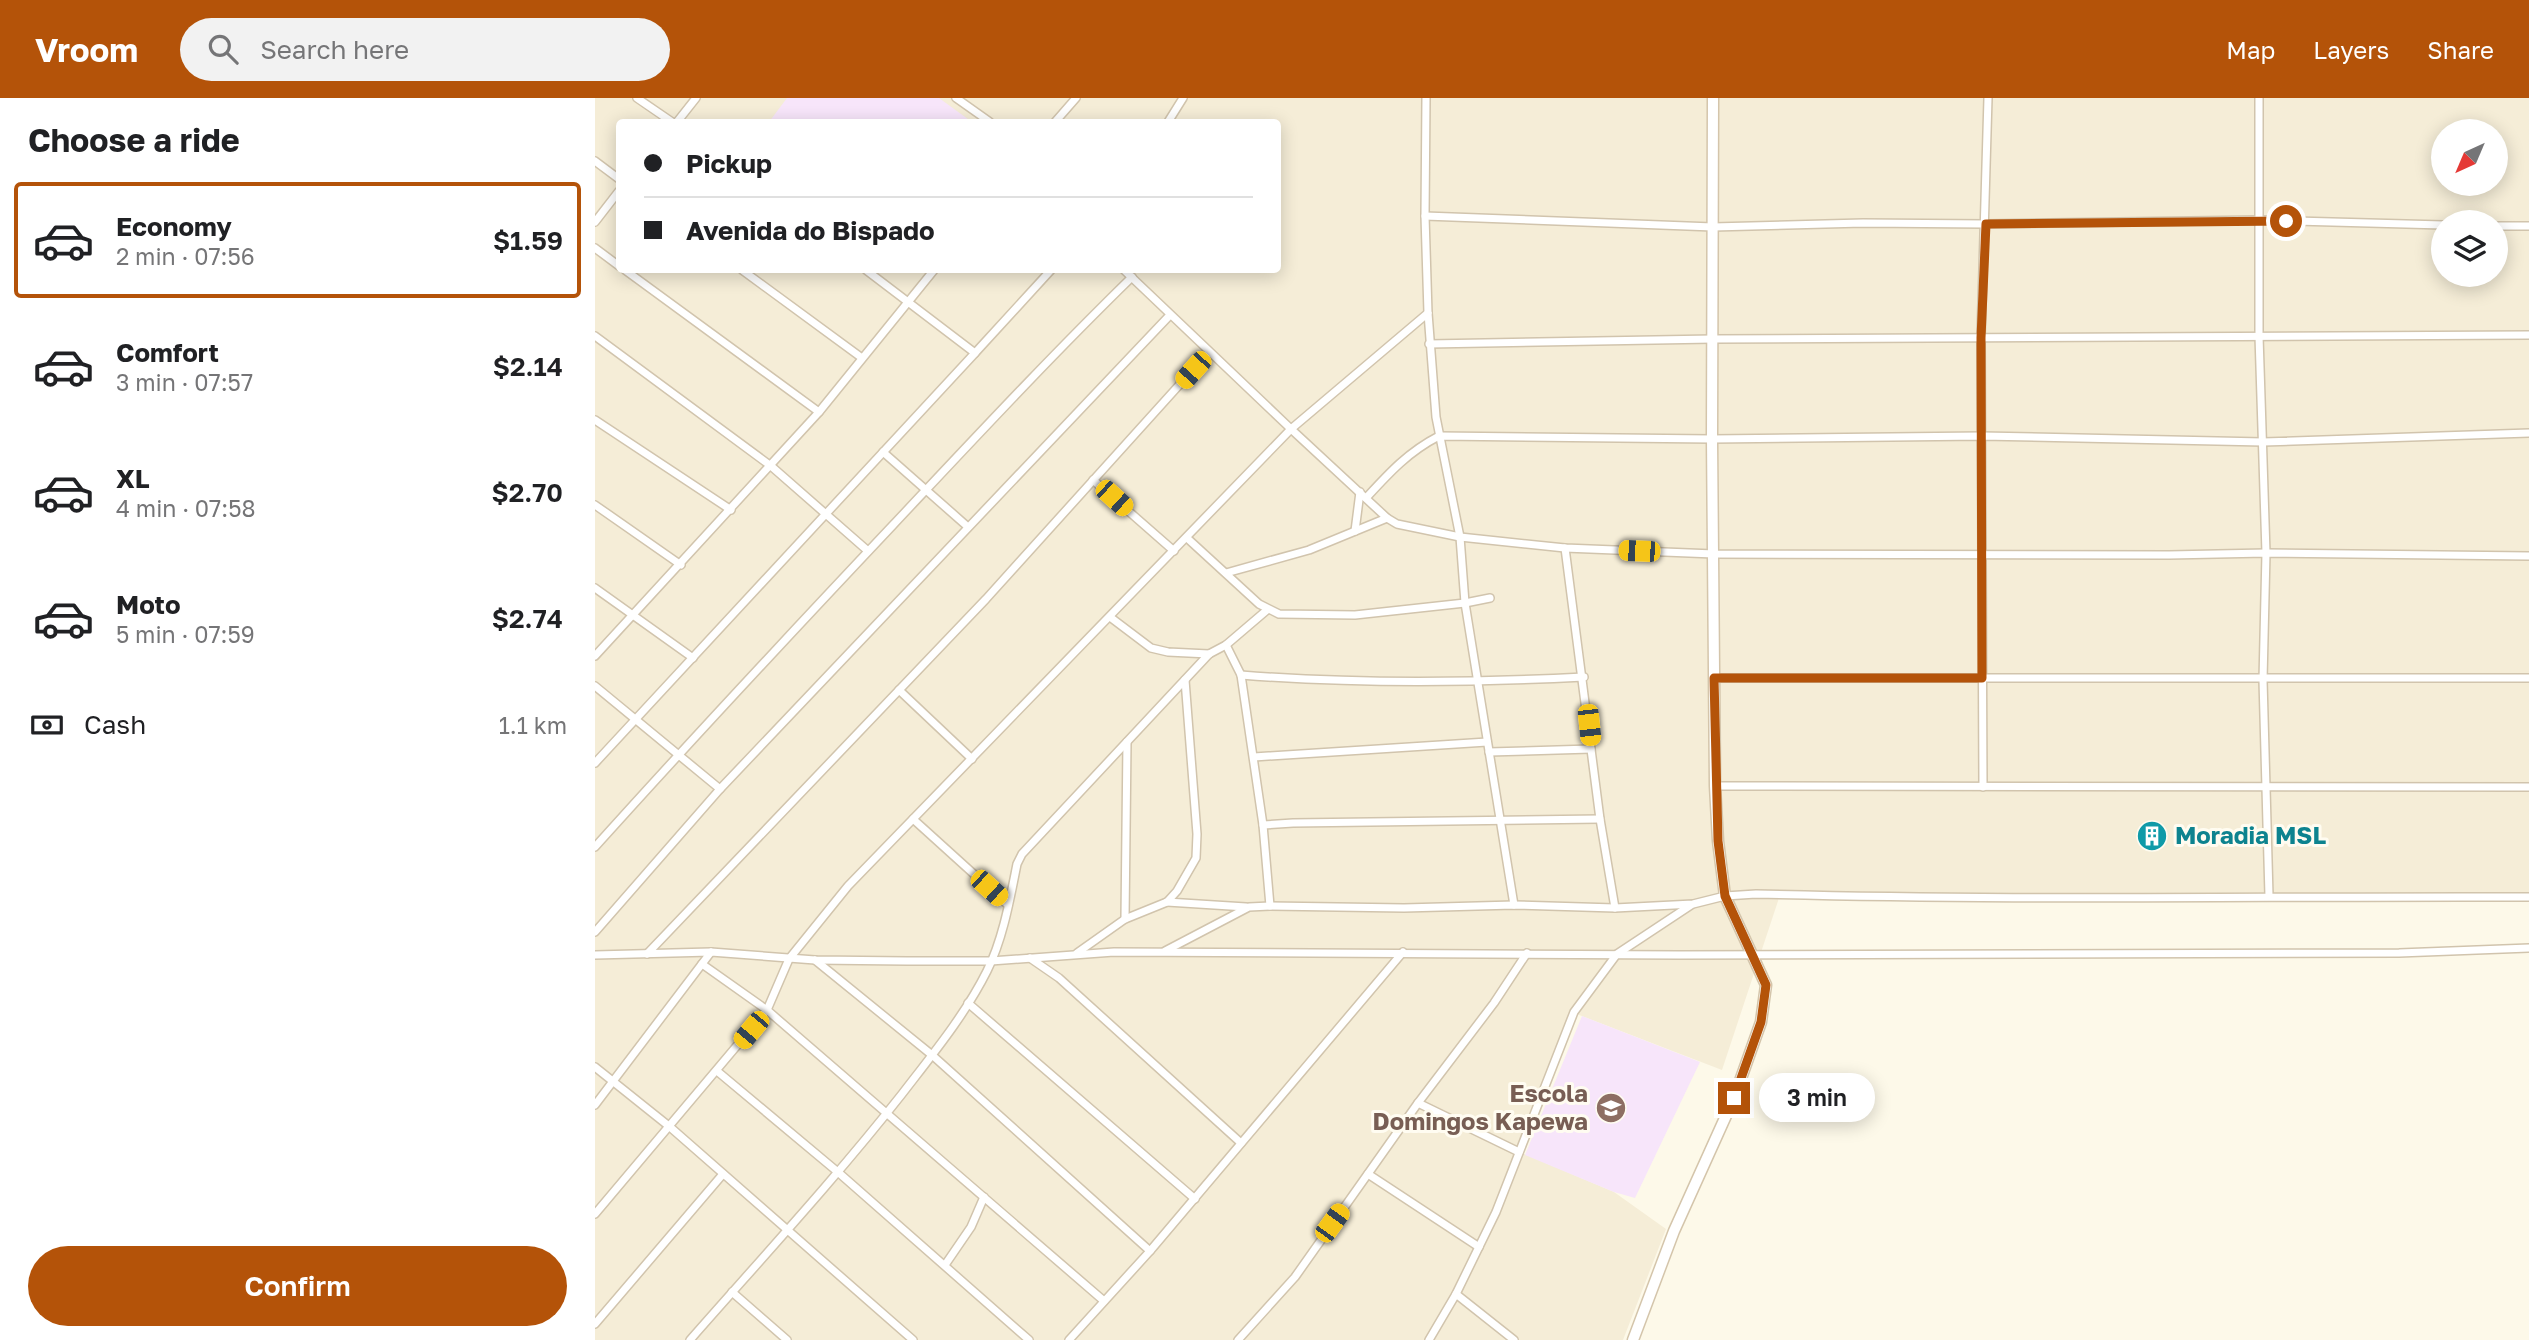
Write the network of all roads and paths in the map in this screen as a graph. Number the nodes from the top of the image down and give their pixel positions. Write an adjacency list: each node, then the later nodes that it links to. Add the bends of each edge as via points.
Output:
1 (637, 98): 10 (street)
2 (696, 98): 11 (street)
3 (956, 98): 12 (street)
4 (1076, 98): 13 (street)
5 (1183, 98): 14 (street)
6 (1426, 98): 18 (street)
7 (1713, 98): 25 (main road)
8 (1988, 98): 21 (street)
9 (2259, 98): 19 (street)
10 (668, 119)
11 (679, 119)
12 (986, 119)
13 (1058, 119)
14 (1170, 119)
15 (595, 161): 16 (street)
16 (616, 177)
17 (616, 195): 20 (street)
18 (1425, 216): 25 (street); 36 (street)
19 (2260, 220): 21 (street); 22 (street); 40 (street)
20 (595, 222)
21 (1986, 224): 25 (street); 41 (street)
22 (2431, 225)
23 (2508, 226): 24 (street)
24 (2529, 226)
25 (1713, 228): 42 (main road)
26 (595, 248): 27 (street)
27 (616, 264)
28 (629, 273): 47 (street)
29 (746, 273): 46 (street)
30 (870, 273): 35 (street)
31 (931, 273): 35 (street)
32 (1048, 273): 45 (street)
33 (1127, 273): 34 (street)
34 (1132, 277): 37 (street); 58 (street)
35 (908, 301): 45 (street); 46 (street)
36 (1428, 313): 43 (street); 49 (street)
37 (1170, 315): 44 (street); 64 (street)
38 (2529, 335): 40 (street)
39 (595, 336): 56 (street)
40 (2259, 336): 41 (street); 54 (street)
41 (1981, 338): 42 (street); 52 (street)
42 (1713, 339): 43 (street); 53 (main road)
43 (1429, 344): 51 (street)
44 (1209, 352): 49 (street); 57 (street)
45 (975, 353): 55 (street)
46 (862, 358): 47 (street)
47 (819, 412): 56 (street)
48 (595, 420): 61 (street)
49 (1291, 429): 59 (street); 67 (street)
50 (2529, 433): 54 (street)
51 (1439, 436): 53 (street); 59 (street, via 1416,448); 66 (street)
52 (1982, 436): 53 (street); 54 (street); 73 (street)
53 (1712, 439): 72 (main road)
54 (2263, 442): 71 (street)
55 (883, 452): 58 (street); 62 (street)
56 (771, 466): 61 (street); 62 (street)
57 (1093, 480): 70 (street); 96 (street)
58 (927, 489): 64 (street); 69 (street)
59 (1363, 495): 63 (street); 65 (street)
60 (595, 505): 75 (street)
61 (731, 510): 75 (street)
62 (826, 513): 69 (street); 86 (street)
63 (1387, 518): 65 (street); 66 (street)
64 (968, 527): 110 (street)
65 (1355, 531): 76 (street, via 1309,550)
66 (1459, 537): 68 (street); 79 (street)
67 (1187, 538): 70 (street); 76 (street)
68 (1565, 548): 72 (street); 88 (street)
69 (869, 551): 102 (street)
70 (1174, 551): 82 (street)
71 (2266, 553): 73 (street); 74 (street); 93 (street)
72 (1714, 554): 73 (street); 89 (main road)
73 (1980, 555): 90 (street)
74 (2529, 556)
75 (681, 565): 81 (street)
76 (1226, 573): 80 (street)
77 (595, 588): 81 (street)
78 (1490, 598): 79 (street)
79 (1465, 603): 80 (street, via 1355,615); 94 (street)
80 (1267, 610): 83 (street)
81 (634, 615): 85 (street); 86 (street)
82 (1110, 617): 84 (street, via 1151,648); 104 (street)
83 (1226, 645): 84 (street); 87 (street)
84 (1209, 654): 92 (street)
85 (595, 656)
86 (693, 657): 97 (street)
87 (1241, 675): 94 (street); 103 (street)
88 (1584, 677): 94 (street); 100 (street)
89 (1714, 678): 90 (street); 106 (main road)
90 (1982, 678): 93 (street); 108 (street)
91 (2529, 678): 93 (street)
92 (1185, 680): 98 (street); 119 (street, via 1196,858)
93 (2263, 680): 107 (street)
94 (1478, 683): 99 (street)
95 (595, 686): 97 (street)
96 (899, 690): 104 (street); 134 (street)
97 (636, 718): 102 (street); 105 (street)
98 (1127, 742): 121 (street, via 1023,854); 126 (street)
99 (1487, 742): 101 (street); 103 (street)
100 (1591, 749): 101 (street); 112 (street)
101 (1489, 751): 113 (street)
102 (679, 753): 110 (street); 115 (street)
103 (1254, 757): 114 (street)
104 (972, 759): 111 (street)
105 (595, 763)
106 (1715, 786): 108 (street); 116 (main road)
107 (2266, 786): 108 (street); 109 (street); 117 (street)
108 (1983, 787)
109 (2529, 787)
110 (720, 789): 127 (street)
111 (913, 819): 121 (street); 139 (street, via 848,886)
112 (1600, 819): 113 (street); 125 (street)
113 (1500, 821): 114 (street); 122 (street)
114 (1263, 825): 123 (street)
115 (595, 847)
116 (1725, 896): 117 (street); 120 (street); 136 (main road)
117 (2269, 896): 118 (street)
118 (2529, 897)
119 (1167, 902): 124 (street); 126 (street)
120 (1693, 904): 125 (street); 135 (street)
121 (1008, 905): 141 (street)
122 (1514, 905): 123 (street); 125 (street)
123 (1270, 906): 124 (street)
124 (1249, 907): 132 (street)
125 (1615, 908)
126 (1125, 919): 131 (street)
127 (595, 932)
128 (2529, 948): 136 (street, via 2399,953)
129 (712, 952): 134 (street); 139 (street); 142 (street)
130 (1403, 952): 132 (street); 133 (street); 153 (street)
131 (1076, 953): 132 (street); 138 (street)
132 (1161, 953)
133 (1527, 953): 135 (street); 149 (street)
134 (647, 954): 137 (street)
135 (1617, 954): 136 (street); 154 (street, via 1574,1013)
136 (1752, 954): 177 (main road, via 1766,985 1761,1022)
137 (595, 956)
138 (1030, 958): 141 (street); 153 (street, via 1059,978)
139 (789, 959): 140 (street); 144 (street)
140 (815, 961): 141 (street); 145 (street)
141 (991, 961): 143 (street)
142 (702, 964): 144 (street); 148 (street)
143 (968, 1003): 145 (street); 159 (street)
144 (767, 1010): 147 (street); 151 (street)
145 (932, 1055): 151 (street); 163 (street)
146 (595, 1067): 148 (street)
147 (717, 1070): 152 (street); 155 (street)
148 (614, 1082): 150 (street); 152 (street)
149 (1418, 1103): 154 (street); 157 (street)
150 (595, 1105)
151 (887, 1113): 155 (street); 158 (street)
152 (670, 1127): 156 (street); 160 (street)
153 (1241, 1143): 159 (street)
154 (1519, 1152): 162 (street)
155 (839, 1173): 161 (street); 164 (street)
156 (723, 1174): 161 (street); 168 (street)
157 (1368, 1174): 162 (street); 174 (street, via 1295,1277)
158 (984, 1197): 164 (street); 167 (street)
159 (1195, 1199): 163 (street)
160 (595, 1214)
161 (786, 1231): 165 (street); 171 (street)
162 (1479, 1247): 166 (street)
163 (1150, 1251): 167 (street)
164 (946, 1265): 172 (street)
165 (732, 1292): 169 (street); 170 (street)
166 (1456, 1294): 175 (street); 176 (street)
167 (1104, 1301): 173 (street)
168 (595, 1324)
169 (690, 1340)
170 (787, 1340)
171 (913, 1340)
172 (1029, 1340)
173 (1069, 1340)
174 (1238, 1340)
175 (1429, 1340)
176 (1514, 1340)
177 (1633, 1340)

